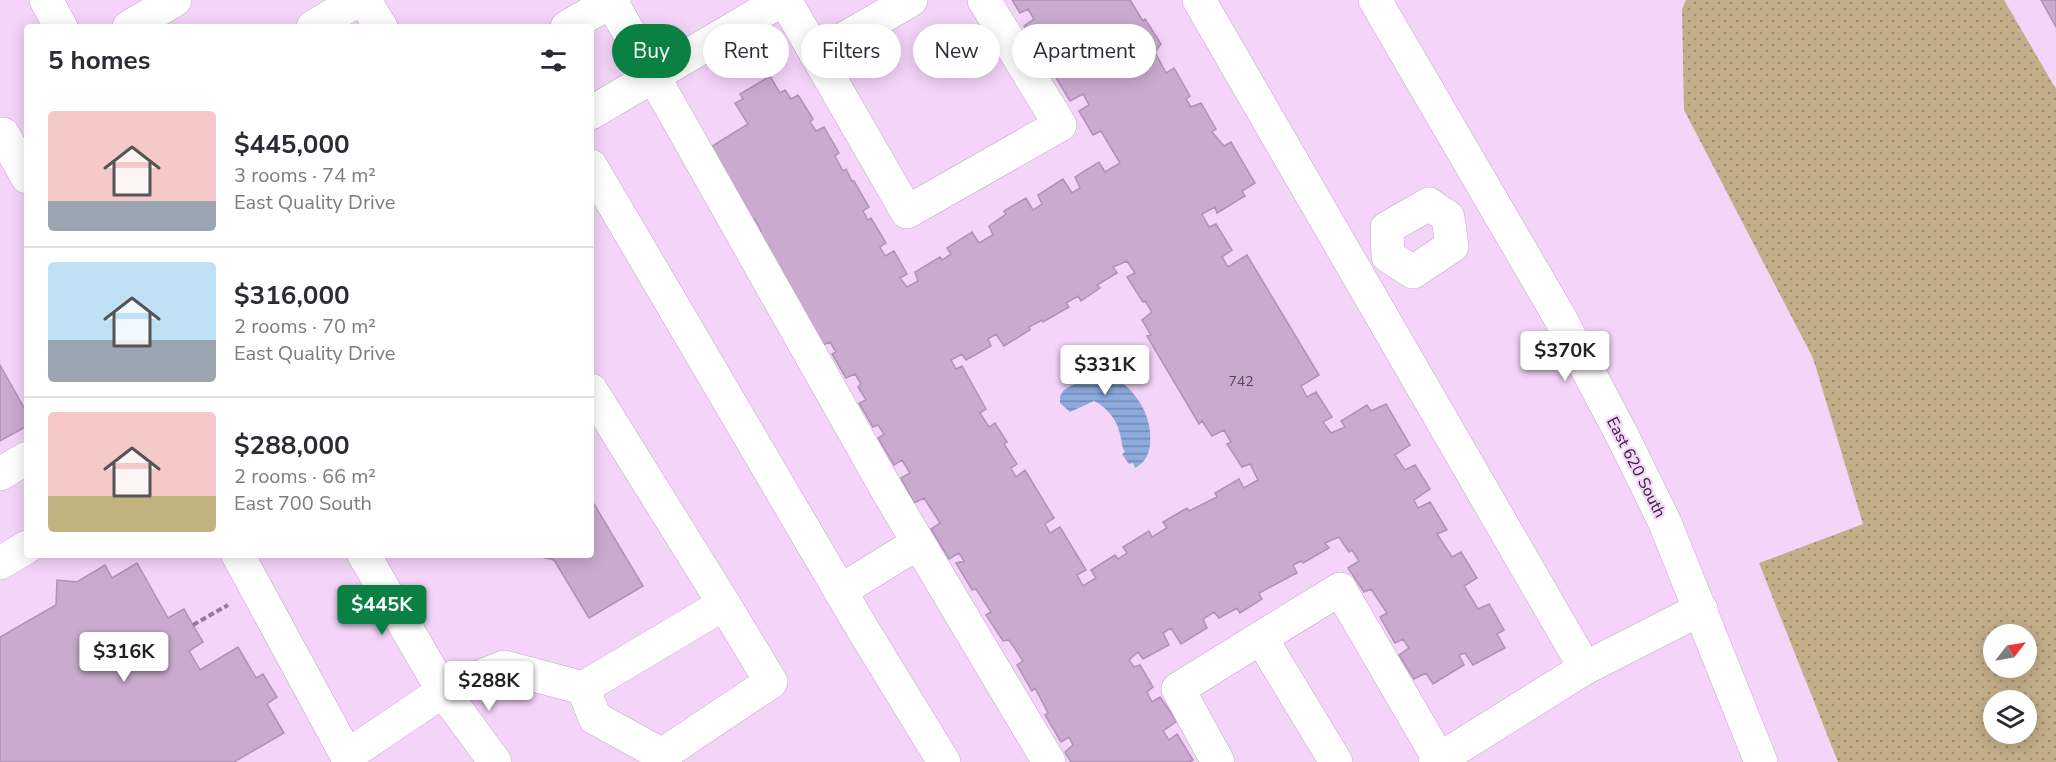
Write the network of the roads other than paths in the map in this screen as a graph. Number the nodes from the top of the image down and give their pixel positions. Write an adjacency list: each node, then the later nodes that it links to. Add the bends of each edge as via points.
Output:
1 (46, 0): 11 (street)
2 (176, 0): 12 (street)
3 (358, 0): 13 (street)
4 (364, 0): 14 (street)
5 (783, 0): 18 (street); 19 (street)
6 (911, 0): 17 (street)
7 (984, 0): 22 (street, via 1060,125 907,212)
8 (1199, 0): 30 (street)
9 (1375, 0): 27 (street, East 620 South)
10 (612, 1): 15 (street); 16 (street)
11 (59, 24)
12 (134, 24)
13 (318, 24)
14 (379, 24)
15 (572, 24)
16 (625, 24)
17 (870, 24)
18 (801, 30)
19 (691, 54)
20 (650, 78): 23 (street)
21 (654, 78): 34 (street)
22 (829, 78)
23 (594, 111)
24 (10, 128): 25 (street)
25 (24, 168)
26 (594, 171): 39 (street)
27 (1488, 193): 28 (street); 41 (street, East 620 South, via 1624,439)
28 (1448, 217): 29 (street, via 1429,204 1387,228); 29 (street, via 1452,246 1440,255 1413,272)
29 (1388, 256): 30 (street)
30 (1357, 273): 43 (street)
31 (594, 395): 40 (street)
32 (24, 460): 33 (street)
33 (0, 474)
34 (918, 543): 39 (street); 50 (street)
35 (24, 549): 38 (street)
36 (240, 558): 46 (street)
37 (366, 558): 45 (street)
38 (0, 563)
39 (840, 591): 49 (street)
40 (724, 604): 44 (street); 44 (street, via 771,682 662,755 595,718)
41 (1701, 609): 43 (street); 53 (street, East 620 South)
42 (1261, 638): 47 (street, via 1340,589); 51 (street, via 1178,689); 52 (street)
43 (1585, 668): 47 (street)
44 (583, 688): 45 (street, via 504,667)
45 (443, 692): 46 (street); 48 (street)
46 (342, 759)
47 (1437, 761)
48 (495, 762)
49 (944, 762)
50 (1048, 762)
51 (1218, 762)
52 (1336, 762)
53 (1761, 762)

